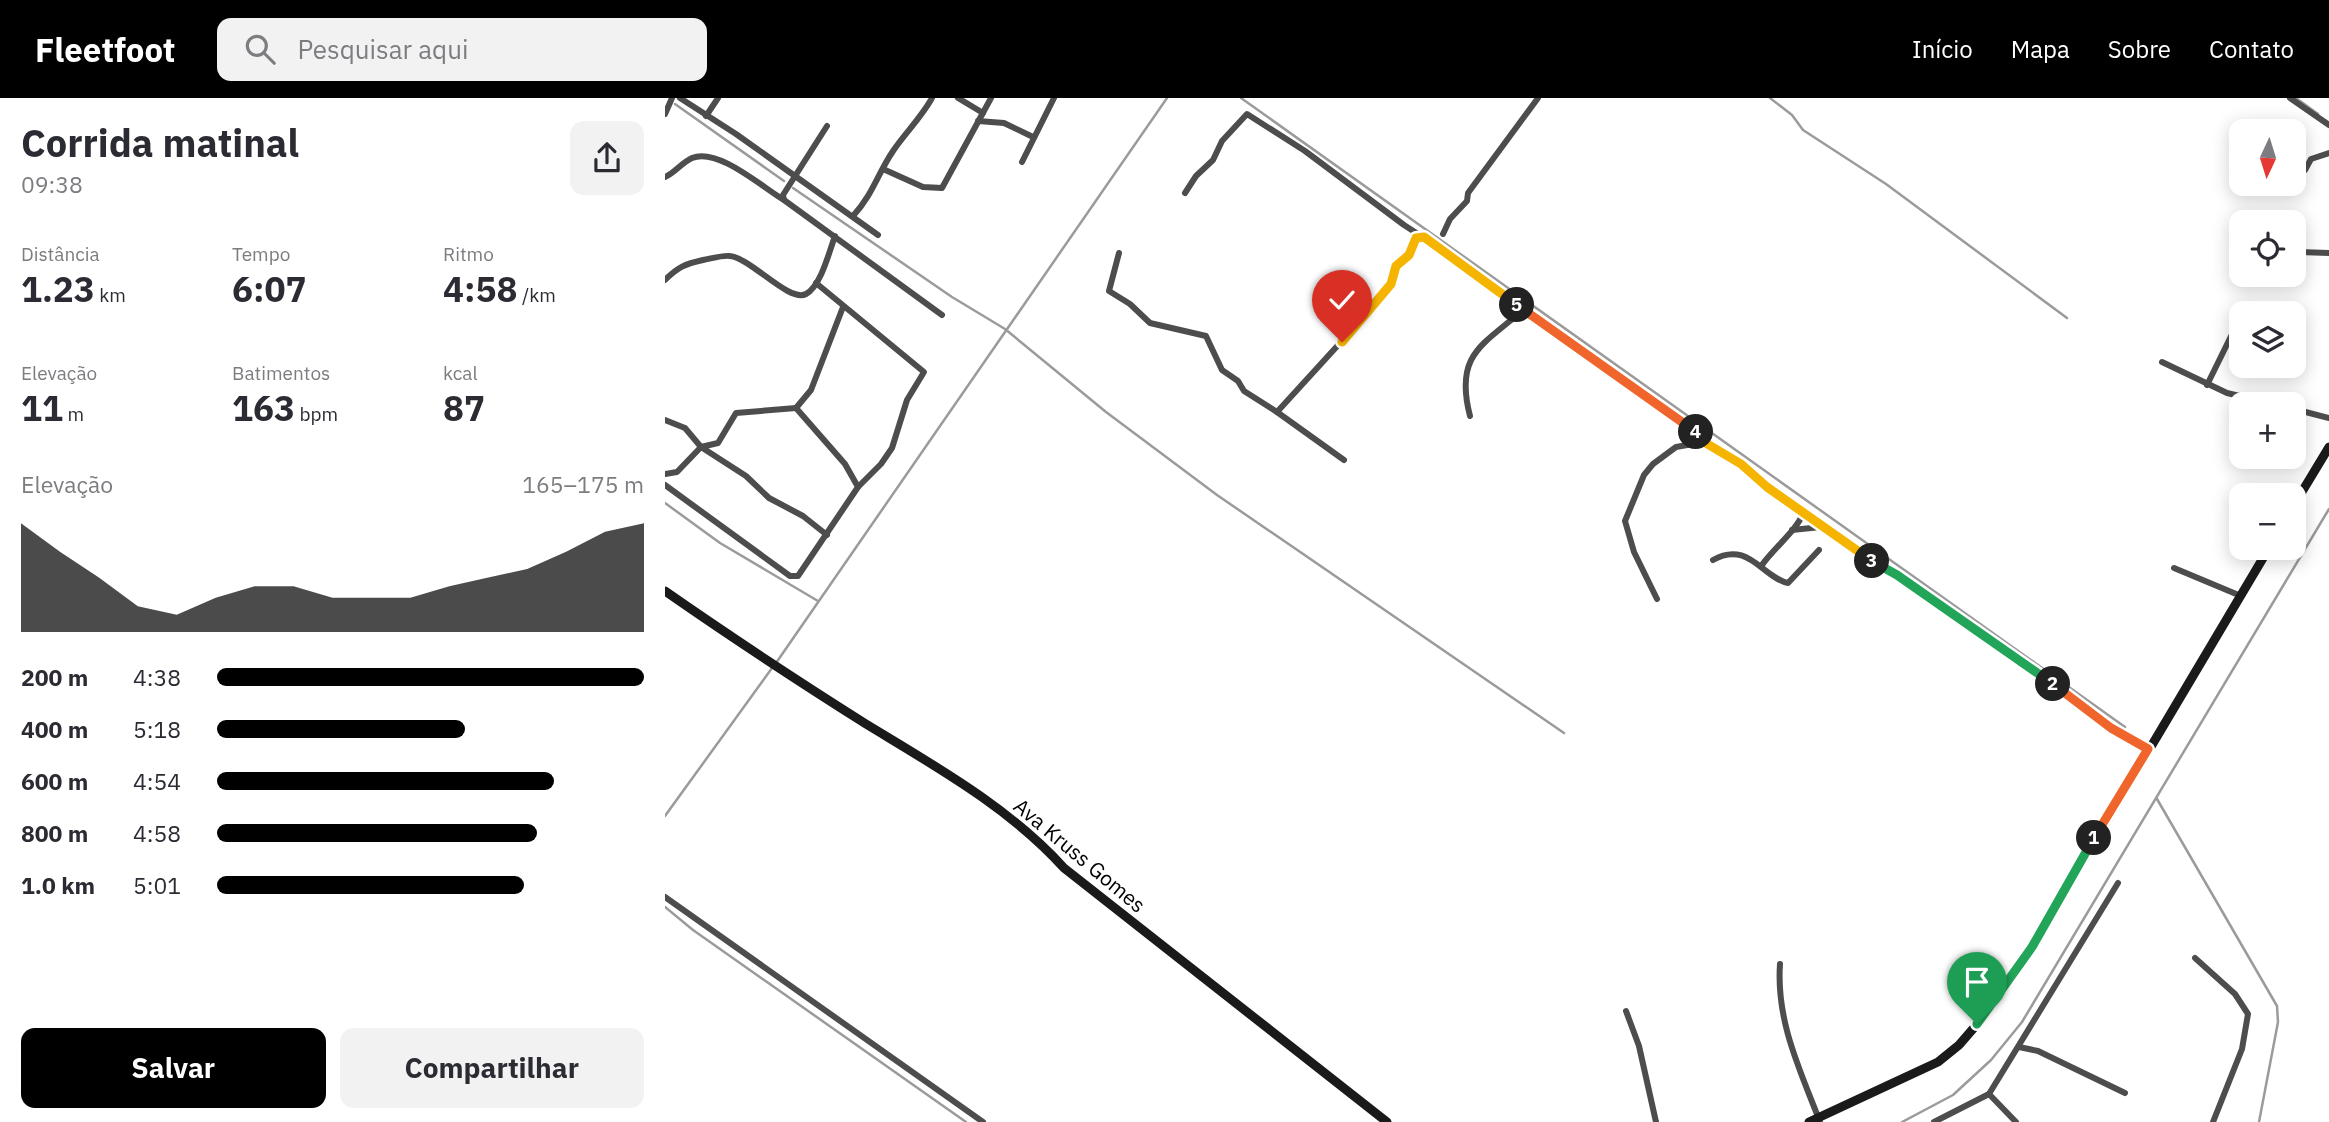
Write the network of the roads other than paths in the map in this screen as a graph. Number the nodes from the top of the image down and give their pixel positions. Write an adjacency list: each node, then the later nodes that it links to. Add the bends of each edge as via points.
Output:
1 (672, 98): 11 (street)
2 (680, 98): 12 (street)
3 (718, 98): 12 (street)
4 (932, 98): 20 (street)
5 (958, 98): 10 (street)
6 (991, 98): 10 (street)
7 (1054, 98): 16 (street)
8 (1538, 98): 26 (street)
9 (2290, 98): 14 (street)
10 (983, 113): 13 (street)
11 (665, 114)
12 (706, 116): 21 (street)
13 (978, 121): 16 (street, via 1004,123); 20 (street, via 942,188 923,187)
14 (2329, 125)
15 (827, 126): 21 (street)
16 (1033, 137): 18 (street)
17 (2329, 153): 19 (street, via 2311,159)
18 (1022, 162)
19 (2307, 166)
20 (883, 169): 25 (street, via 871,195)
21 (793, 175): 24 (street); 25 (street)
22 (665, 177): 24 (street, via 691,158 711,158 748,174)
23 (1185, 193): 29 (street, via 1247,114)
24 (784, 200): 28 (street)
25 (853, 216): 27 (street)
26 (1443, 234)
27 (878, 235)
28 (835, 236): 34 (street); 37 (street)
29 (1424, 237): 36 (street); 43 (street, via 1416,238 1409,255 1398,262 1382,297)
30 (2306, 252): 32 (street)
31 (1119, 253): 43 (street, via 1109,291 1150,323 1206,336 1222,370)
32 (2329, 253)
33 (665, 280): 34 (street, via 679,266 730,256 764,272 791,292 807,293)
34 (815, 283): 35 (street)
35 (843, 307): 42 (street, via 811,390); 55 (street, via 924,373 907,400 892,448)
36 (1523, 310): 45 (street, via 1481,342 1467,369 1464,384); 48 (street, via 1685,422)
37 (942, 315)
38 (2229, 340): 40 (street)
39 (2162, 362): 40 (street)
40 (2207, 385): 41 (street)
41 (2231, 392)
42 (796, 408): 49 (street, via 736,413 718,443); 55 (street, via 845,464)
43 (1277, 412): 51 (street)
44 (2306, 413): 46 (street)
45 (1471, 416)
46 (2329, 418)
47 (665, 420): 49 (street, via 685,428)
48 (1704, 442): 56 (street, via 1741,464); 67 (street, via 1676,447 1653,464 1625,521)
49 (701, 447): 52 (street, via 677,472); 59 (street)
50 (2329, 447): 54 (street)
51 (1344, 460)
52 (665, 474)
53 (665, 485): 59 (street, via 794,577)
54 (2306, 485)
55 (858, 487): 59 (street)
56 (1803, 513): 57 (street); 58 (street)
57 (1821, 527): 58 (street); 68 (street)
58 (1790, 531): 63 (street)
59 (827, 536)
60 (1819, 550): 63 (street, via 1788,583)
61 (1713, 560): 63 (street, via 1734,554)
62 (2262, 560): 66 (street)
63 (1762, 565)
64 (2174, 568): 66 (street)
65 (665, 591): 79 (street, Ava Kruss Gomes, via 1036,836 1064,868)
66 (2241, 596): 68 (street)
67 (1657, 599)
68 (2148, 749): 77 (street, via 2032,947 1959,1045 1915,1074)
69 (2118, 883): 74 (street)
70 (665, 897): 78 (street)
71 (2195, 958): 83 (street, via 2235,994 2248,1014 2242,1049)
72 (1780, 964): 77 (street, via 1781,1003 1792,1052)
73 (1626, 1011): 80 (street)
74 (2019, 1047): 75 (street, via 2038,1051); 76 (street)
75 (2125, 1093)
76 (1989, 1094): 81 (street); 82 (street)
77 (1816, 1121)
78 (983, 1122)
79 (1387, 1122)
80 (1656, 1122)
81 (1934, 1122)
82 (2016, 1122)
83 (2213, 1122)

